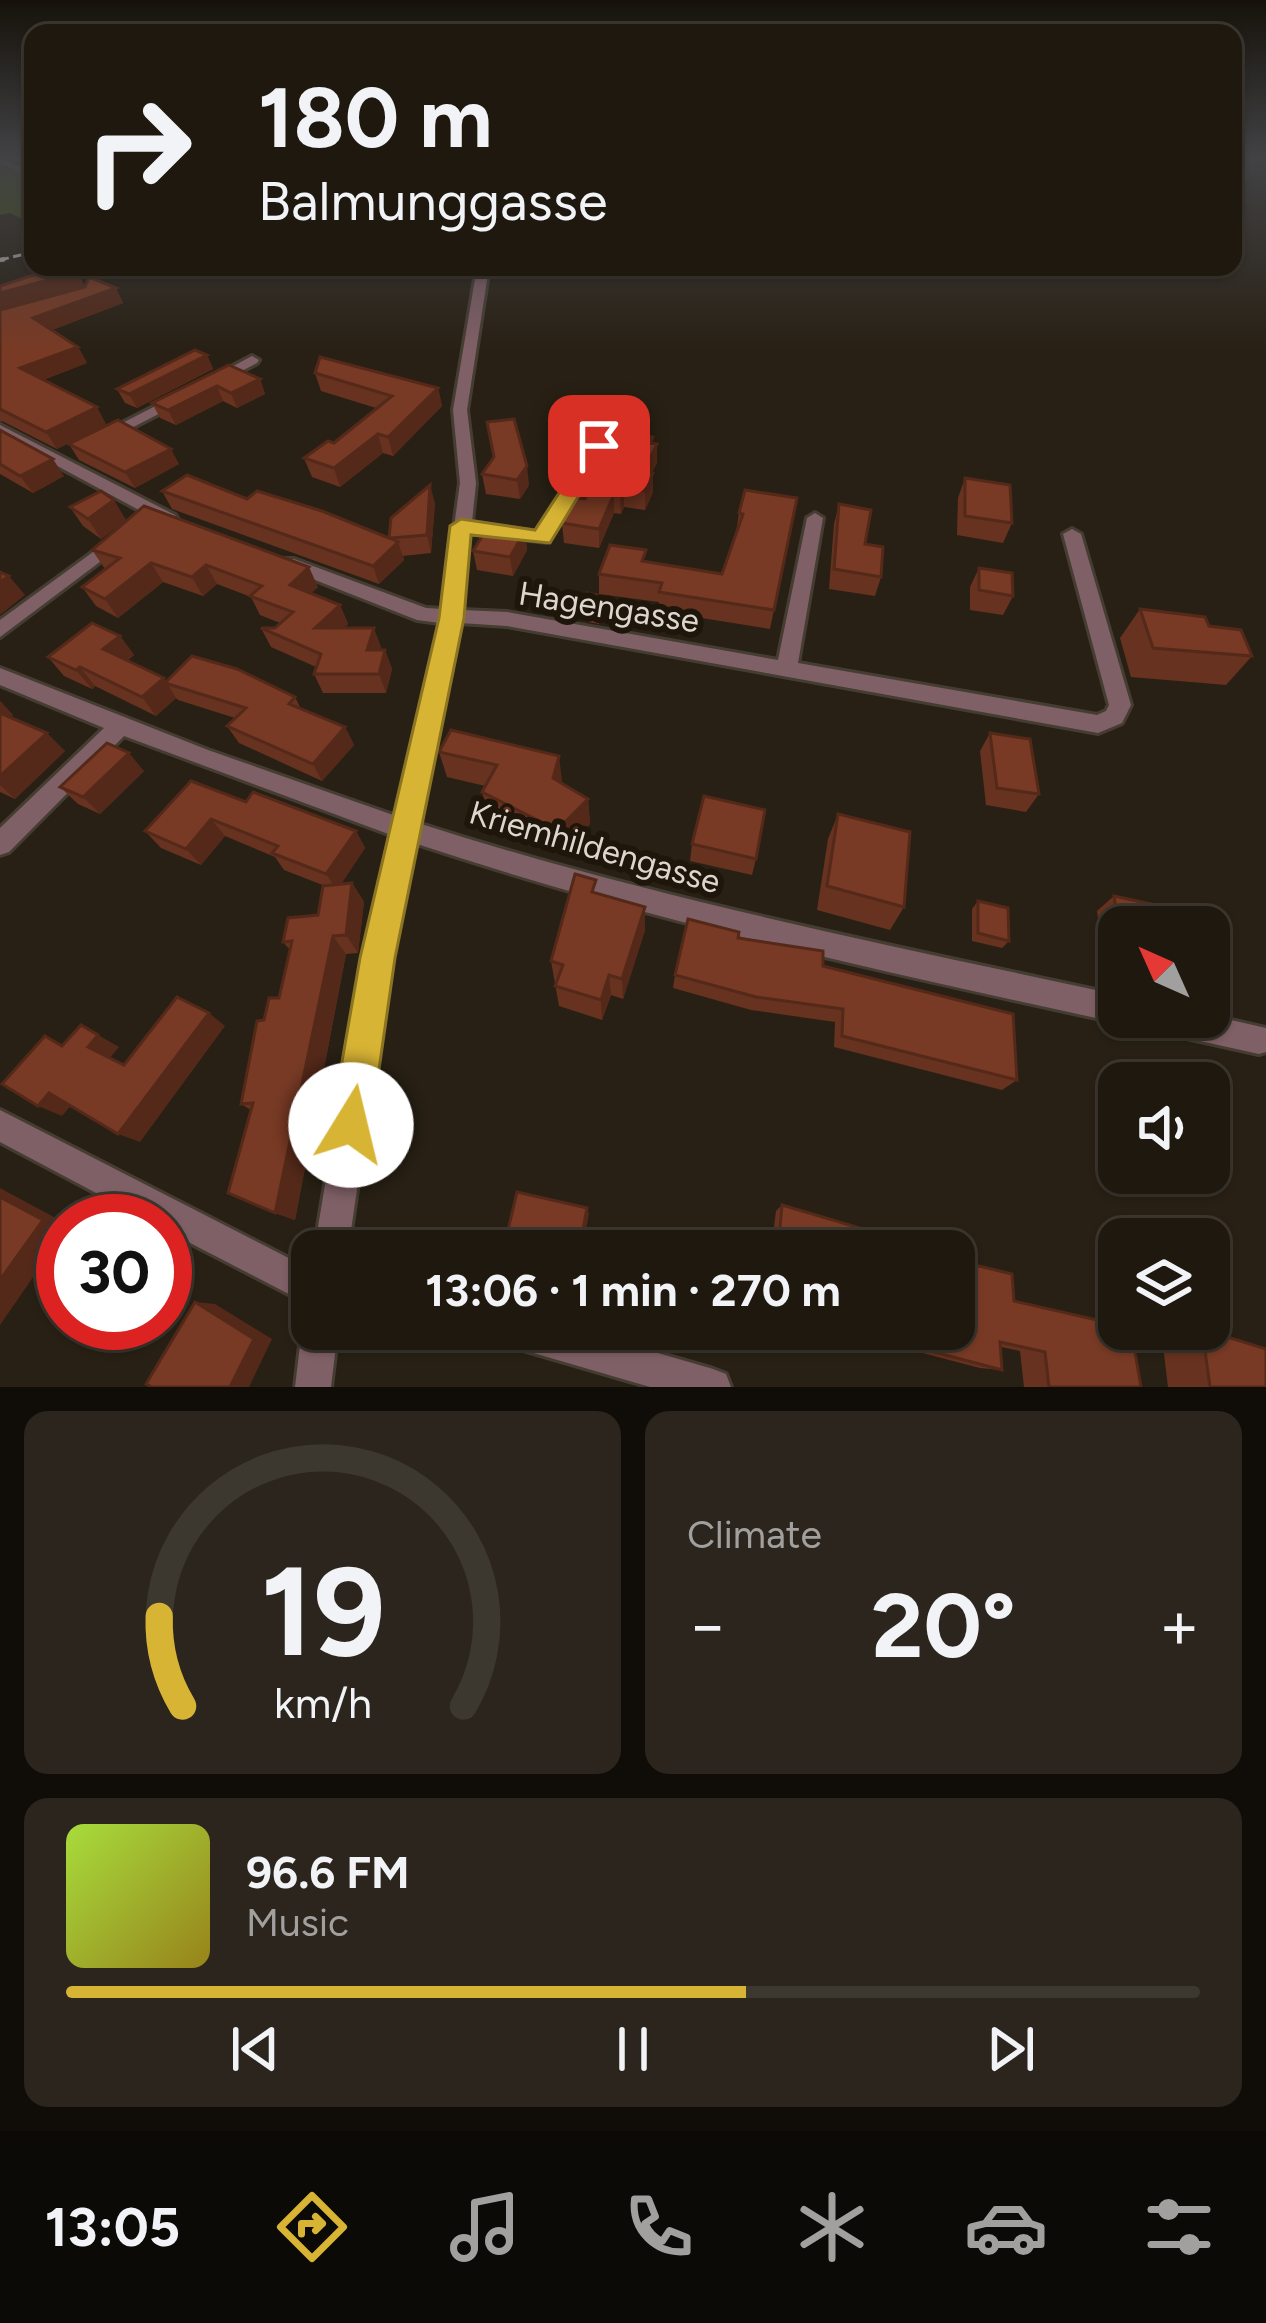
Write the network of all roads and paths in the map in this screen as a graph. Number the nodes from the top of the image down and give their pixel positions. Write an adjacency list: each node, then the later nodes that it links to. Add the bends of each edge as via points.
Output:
1 (482, 276): 8 (street, via 460,410 468,483)
2 (252, 360): 5 (street)
3 (0, 429): 5 (street)
4 (599, 446): 8 (street, via 542,538)
5 (58, 460): 6 (street)
6 (153, 513): 9 (street); 13 (street)
7 (815, 518): 14 (street)
8 (461, 526): 12 (street)
9 (194, 528)
10 (1072, 534): 14 (street, Hagengasse, via 1120,706 1114,717 1098,724)
11 (277, 559): 12 (street, Hagengasse, via 424,615)
12 (452, 618): 14 (street, Hagengasse, via 507,619); 17 (street)
13 (0, 630)
14 (787, 667)
15 (0, 676): 16 (street, Kriemhildengasse)
16 (119, 727): 17 (street, Kriemhildengasse); 18 (street)
17 (407, 828): 19 (street, Kriemhildengasse, via 718,920); 23 (street, via 377,958)
18 (0, 844)
19 (1098, 1004)
20 (1230, 1034): 21 (street)
21 (1258, 1040)
22 (0, 1125): 24 (street)
23 (334, 1230)
24 (291, 1277)
25 (317, 1350): 27 (street)
26 (585, 1350): 28 (street)
27 (313, 1387)
28 (713, 1387)

